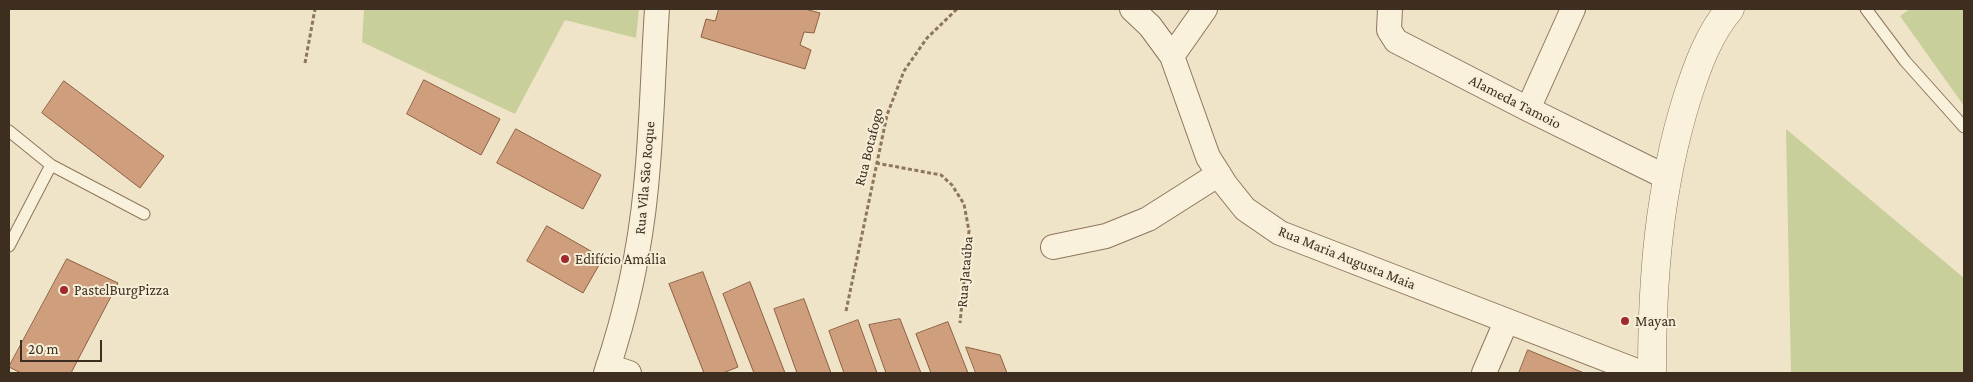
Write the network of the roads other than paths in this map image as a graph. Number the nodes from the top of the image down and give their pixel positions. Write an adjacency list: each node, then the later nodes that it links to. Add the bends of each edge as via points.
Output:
1 (657, 9): 19 (street, Rua Vila São Roque, via 646,188)
2 (1132, 9): 8 (street, Rua Maria Augusta Maia, via 1150,26)
3 (1205, 9): 8 (street)
4 (1390, 9): 9 (street, Alameda Tamoio, via 1389,30 1396,41)
5 (1574, 9): 9 (street)
6 (1730, 9): 14 (street, via 1705,49 1691,85)
7 (1866, 9): 10 (lane, via 1905,61)
8 (1172, 56): 13 (street, Rua Maria Augusta Maia, via 1208,157)
9 (1528, 109): 14 (street, Alameda Tamoio)
10 (1964, 127)
11 (9, 131): 12 (lane)
12 (52, 165): 15 (lane); 16 (lane)
13 (1219, 174): 17 (street, via 1148,218 1106,236); 18 (street, Rua Maria Augusta Maia, via 1245,209 1280,233)
14 (1666, 177): 22 (street, via 1653,294)
15 (144, 214)
16 (9, 246)
17 (1053, 247)
18 (1506, 322): 20 (street); 21 (street, Rua Maria Augusta Maia)
19 (615, 371)
20 (1484, 373)
21 (1642, 373)
22 (1652, 373)

